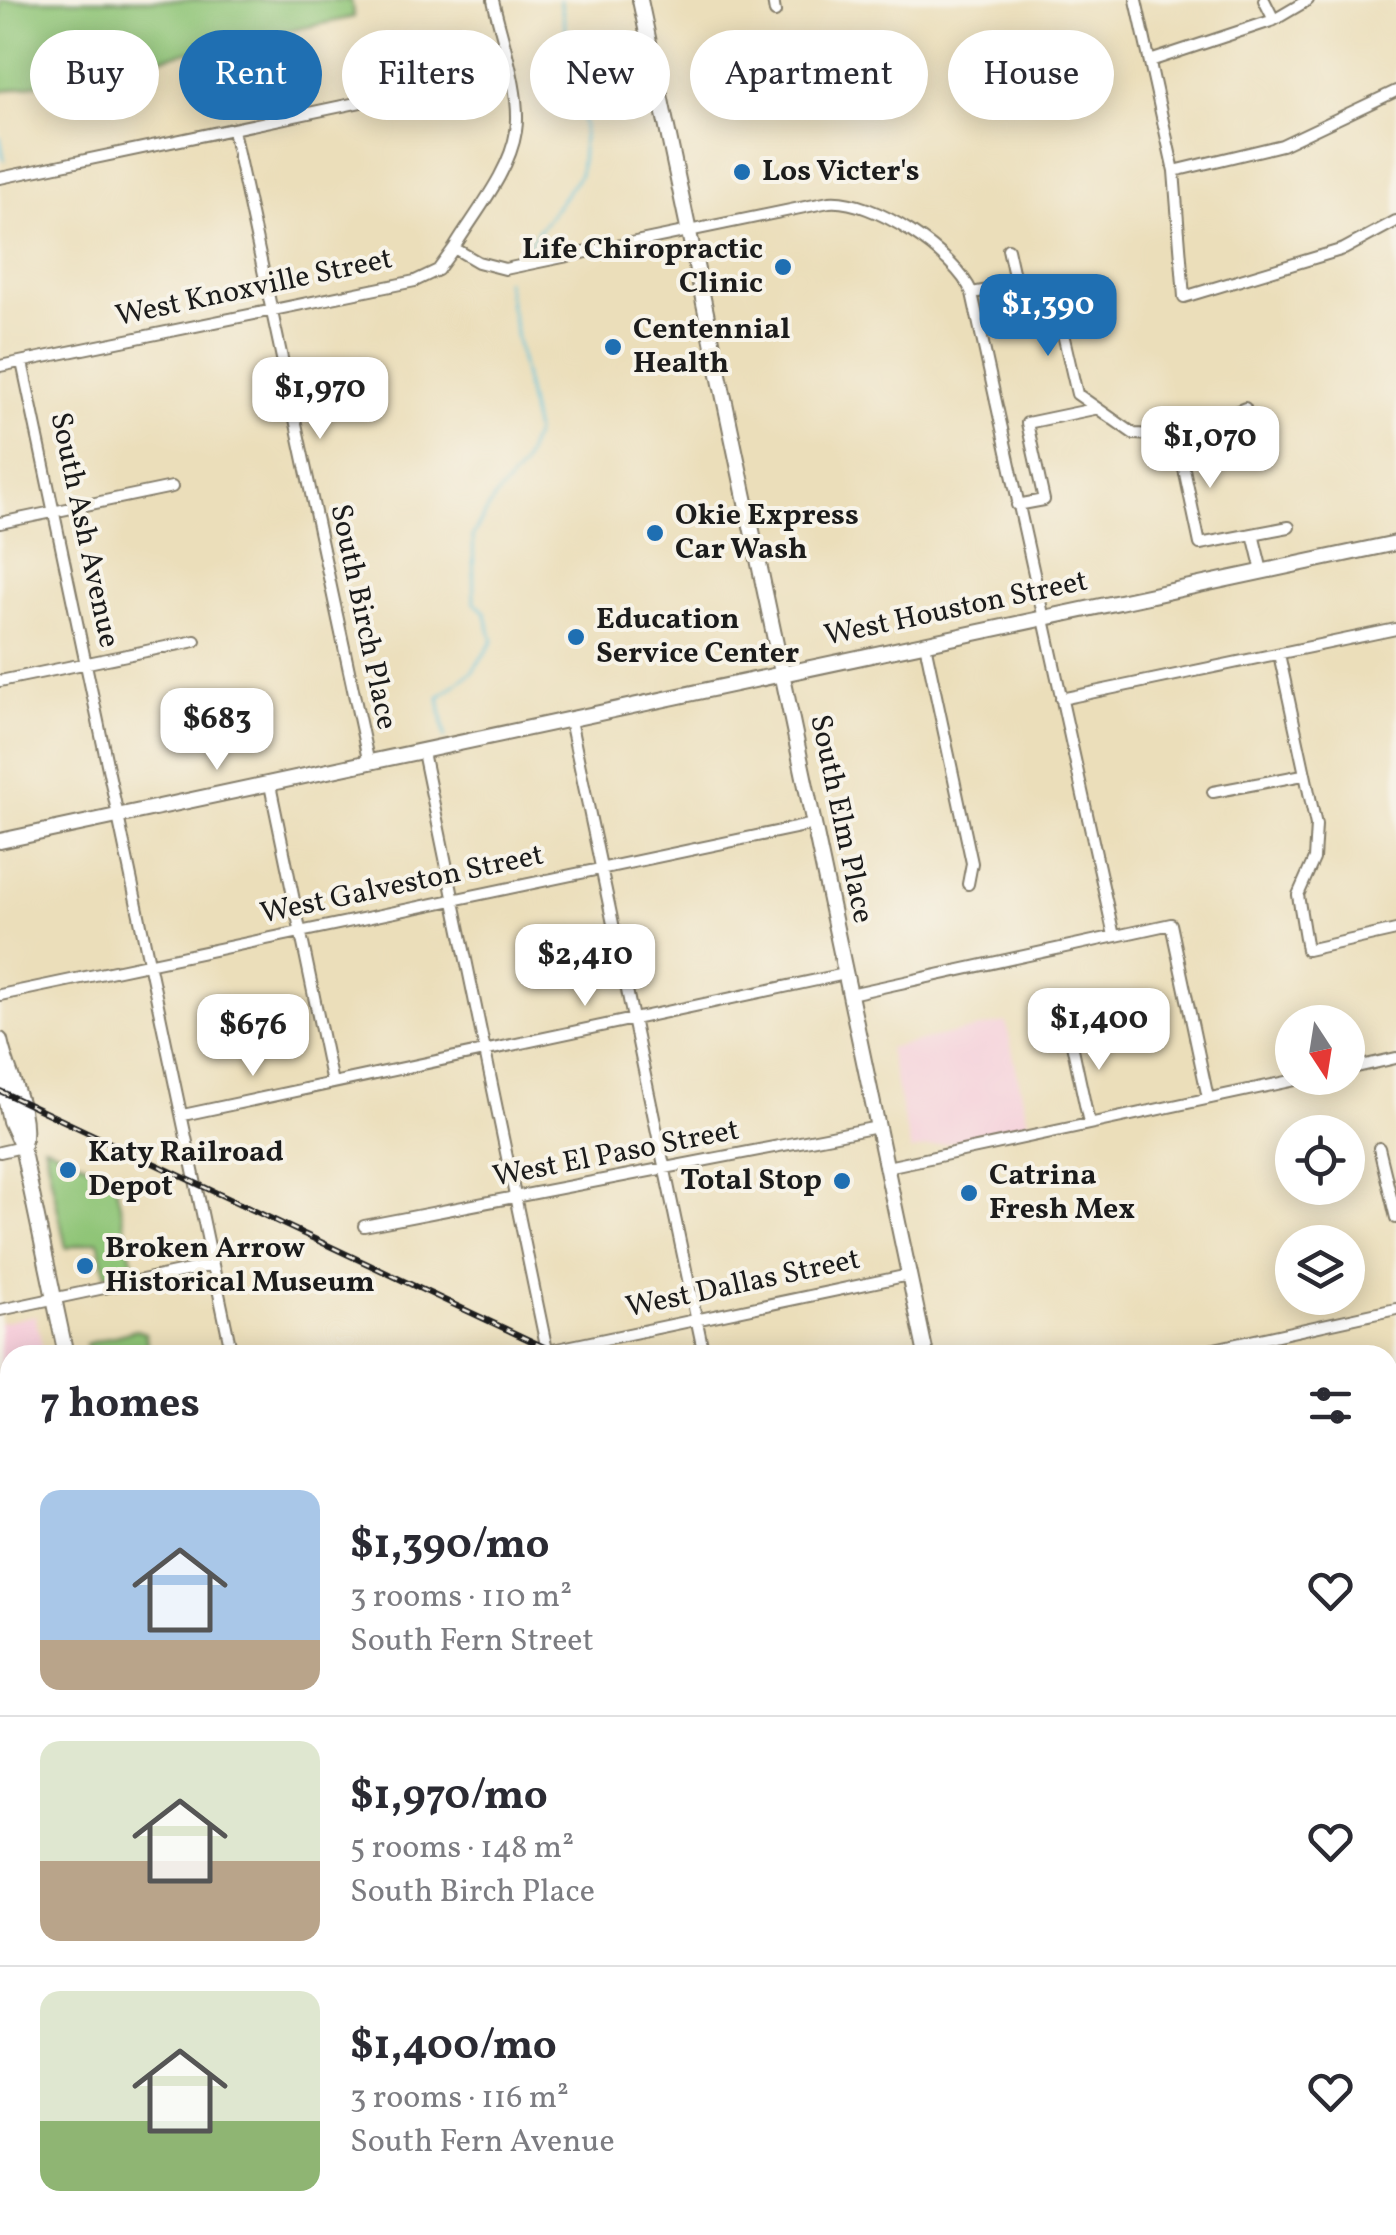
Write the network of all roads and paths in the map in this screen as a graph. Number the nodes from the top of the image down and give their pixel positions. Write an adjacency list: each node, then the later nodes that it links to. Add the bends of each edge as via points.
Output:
1 (493, 0): 7 (street)
2 (640, 0): 16 (main road, South Elm Place)
3 (1136, 0): 8 (street)
4 (1264, 0): 6 (street)
5 (1308, 0): 6 (street)
6 (1274, 20): 8 (street)
7 (499, 30)
8 (1150, 61): 13 (street)
9 (510, 81): 17 (street, via 517,114 512,146)
10 (1396, 91): 13 (street, via 1282,145)
11 (342, 107): 12 (street)
12 (233, 130): 14 (street); 21 (street, South Birch Place)
13 (1174, 170): 15 (street, via 1184,296 1344,249)
14 (0, 178)
15 (1396, 221)
16 (688, 232): 17 (street, via 505,269); 20 (street, via 855,202 951,261); 42 (main road, South Elm Place)
17 (454, 248): 21 (street, West Knoxville Street, via 423,278)
18 (1008, 249): 19 (street)
19 (1016, 285): 20 (street); 25 (street, via 1054,295 1076,394)
20 (972, 294): 28 (street)
21 (272, 310): 22 (street, West Knoxville Street); 47 (street, South Birch Place)
22 (22, 362): 23 (street, West Knoxville Street); 29 (street, South Ash Avenue)
23 (0, 366)
24 (1245, 408): 26 (street)
25 (1094, 409): 26 (street, via 1134,434); 28 (street, via 1027,423 1044,500)
26 (1177, 436): 32 (street, via 1200,544)
27 (172, 487): 29 (street)
28 (1017, 504): 35 (street)
29 (53, 512): 30 (street); 41 (street, South Ash Avenue)
30 (0, 523)
31 (1289, 527): 32 (street)
32 (1253, 534): 34 (street)
33 (1396, 543): 34 (main road, West Houston Street)
34 (1262, 572): 35 (main road, West Houston Street)
35 (1042, 618): 38 (main road, West Houston Street); 44 (street)
36 (1394, 630): 39 (street); 40 (street)
37 (195, 642): 41 (street)
38 (925, 644): 42 (main road, West Houston Street); 55 (street, via 972,863)
39 (1396, 644)
40 (1279, 654): 44 (street); 48 (street)
41 (87, 663): 43 (street); 51 (street, South Ash Avenue)
42 (782, 675): 45 (main road, West Houston Street); 52 (main road, South Elm Place)
43 (0, 681)
44 (1061, 699): 59 (street)
45 (570, 720): 46 (main road, West Houston Street); 54 (street)
46 (423, 752): 47 (main road, West Houston Street); 56 (street)
47 (369, 764): 49 (main road, West Houston Street)
48 (1303, 775): 50 (street); 57 (street, via 1316,825 1314,859 1298,895 1307,950)
49 (270, 784): 51 (main road, West Houston Street); 58 (street)
50 (1214, 792)
51 (118, 818): 53 (main road, West Houston Street); 60 (street, South Ash Avenue)
52 (814, 824): 54 (street, West Galveston Street); 61 (main road, South Elm Place)
53 (0, 841)
54 (601, 868): 56 (street, West Galveston Street); 64 (street)
55 (968, 884)
56 (452, 900): 58 (street, West Galveston Street); 67 (street)
57 (1396, 930)
58 (300, 932): 60 (street, West Galveston Street); 71 (street)
59 (1114, 936): 62 (street); 73 (street, via 1171,924)
60 (150, 964): 63 (street, West Galveston Street); 74 (street, South Ash Avenue)
61 (846, 974): 62 (main road, South Elm Place); 64 (street)
62 (850, 994): 76 (main road, South Elm Place)
63 (0, 995)
64 (632, 1019): 67 (street); 81 (street)
65 (1069, 1030): 75 (street)
66 (1, 1046): 70 (main road); 77 (main road, via 22,1115)
67 (483, 1052): 71 (street); 82 (street)
68 (1396, 1058): 69 (street)
69 (1365, 1064)
70 (0, 1072): 77 (main road)
71 (332, 1083): 74 (street)
72 (1275, 1084): 73 (street)
73 (1208, 1098): 75 (street)
74 (182, 1115): 85 (street, South Ash Avenue)
75 (1089, 1123): 80 (street)
76 (878, 1127): 80 (main road, South Elm Place); 81 (street, West El Paso Street)
77 (22, 1147): 79 (street); 87 (main road)
78 (1379, 1148): 83 (street)
79 (0, 1152)
80 (887, 1168): 86 (main road, South Elm Place)
81 (664, 1170): 82 (street, West El Paso Street); 90 (street)
82 (513, 1201): 84 (street, West El Paso Street); 93 (street)
83 (1396, 1218)
84 (364, 1226)
85 (213, 1265): 87 (street); 92 (street, South Ash Avenue)
86 (909, 1276): 90 (street, West Dallas Street); 96 (main road, South Elm Place)
87 (54, 1298): 89 (street); 91 (main road)
88 (1396, 1309): 97 (street)
89 (0, 1310)
90 (696, 1319): 94 (street, West Dallas Street); 95 (street)
91 (64, 1345)
92 (230, 1345)
93 (546, 1345)
94 (583, 1345)
95 (702, 1345)
96 (924, 1345)
97 (1232, 1345)

